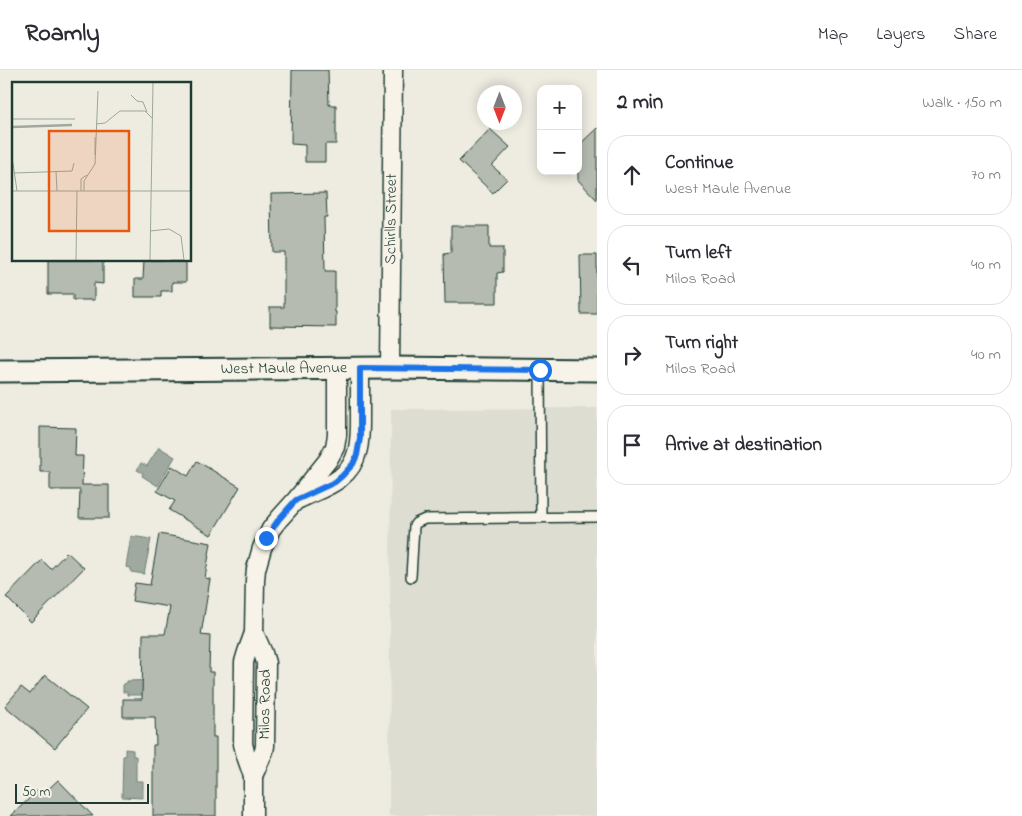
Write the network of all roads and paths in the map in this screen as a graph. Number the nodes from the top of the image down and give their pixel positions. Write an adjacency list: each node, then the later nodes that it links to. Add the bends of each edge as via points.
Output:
1 (393, 70): 4 (street, Schirlls Street)
2 (338, 368): 3 (street, West Maule Avenue); 7 (street, West Maule Avenue); 8 (street, Milos Road, via 337,434)
3 (360, 368): 4 (street, West Maule Avenue); 8 (street, Milos Road, via 360,438)
4 (390, 368): 5 (street, West Maule Avenue)
5 (540, 370): 6 (street, West Maule Avenue); 10 (lane)
6 (597, 370)
7 (0, 371)
8 (346, 451): 12 (street, Milos Road, via 349,470 335,482 296,500 272,528 258,559 254,633 266,663 265,746 253,776)
9 (597, 517): 10 (lane)
10 (541, 518): 11 (lane, via 420,520 414,526)
11 (411, 577)
12 (253, 816)

